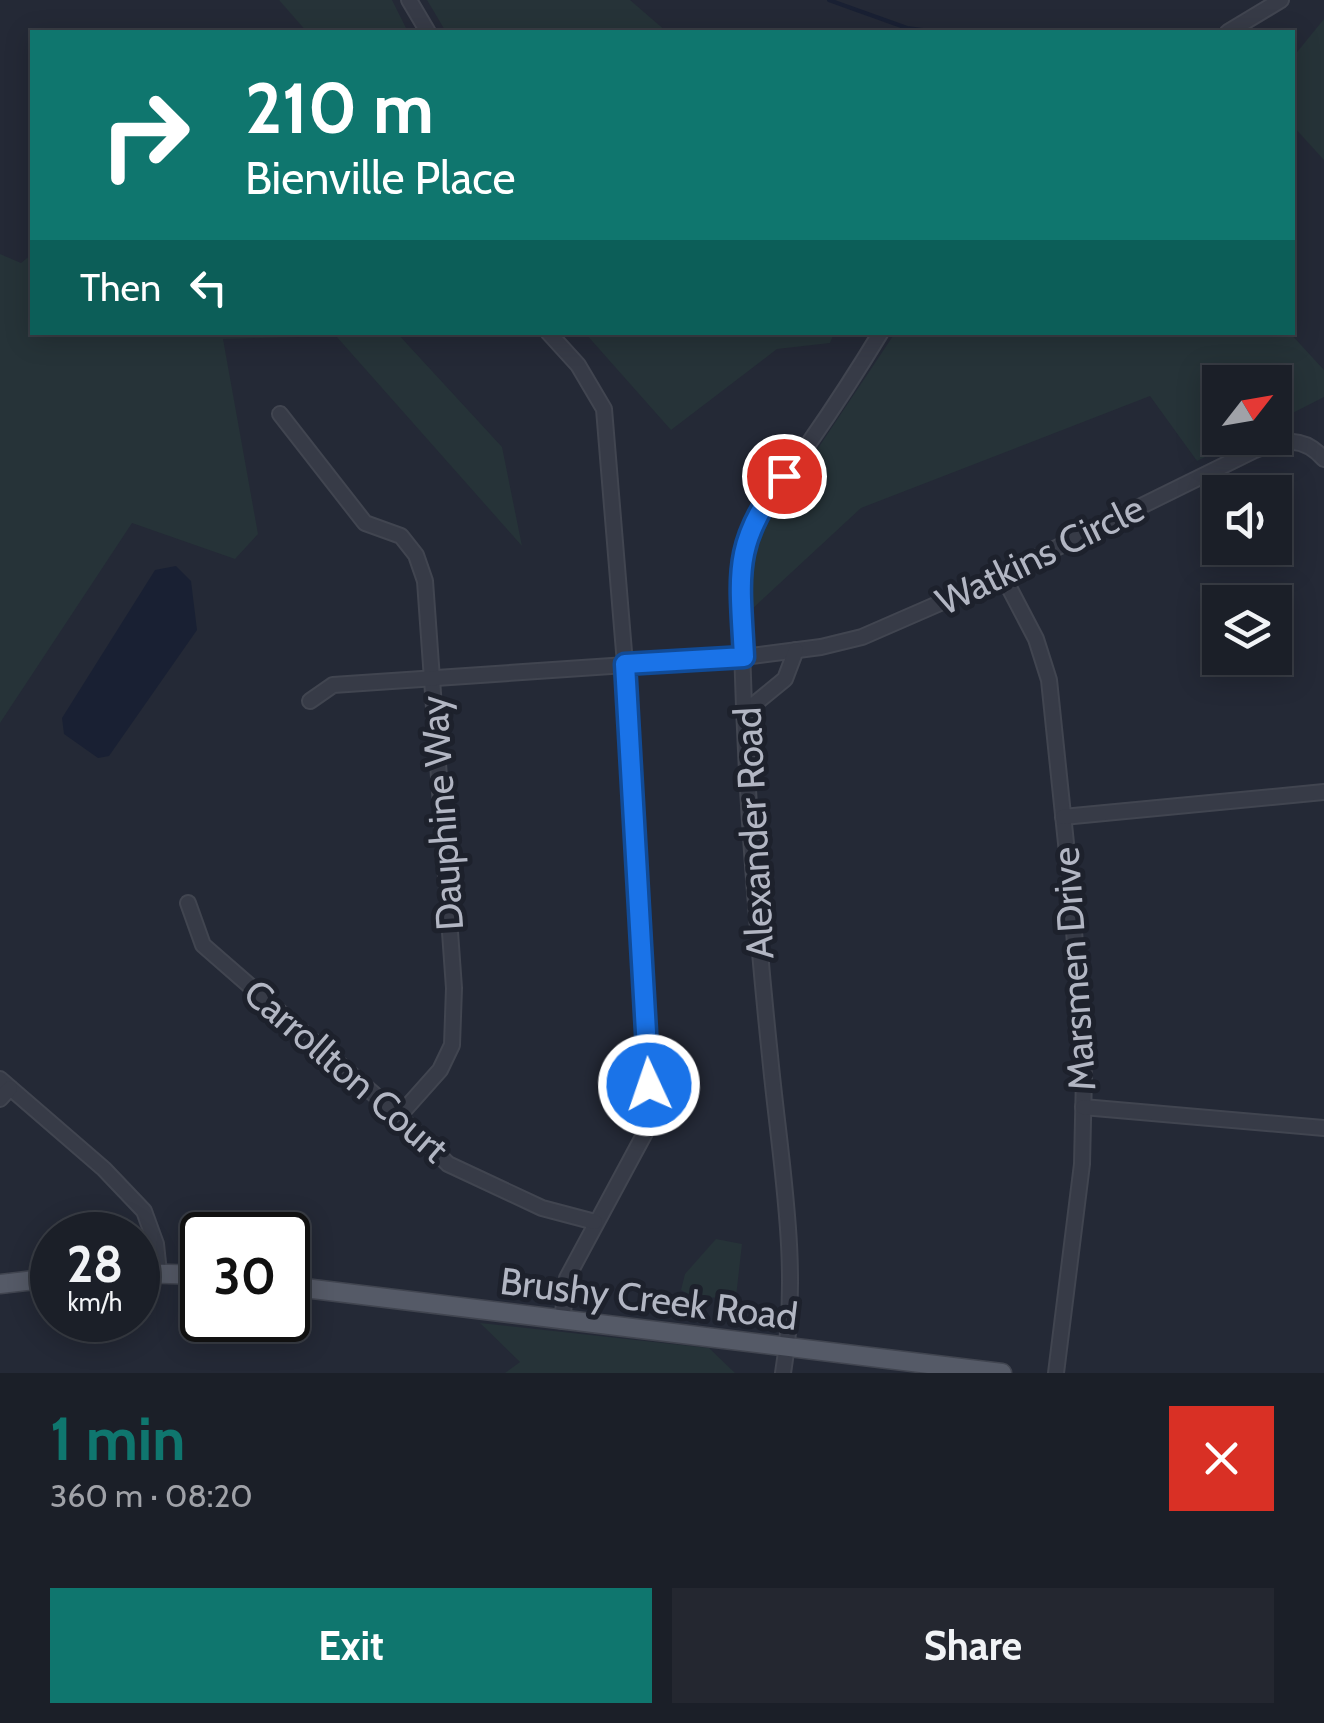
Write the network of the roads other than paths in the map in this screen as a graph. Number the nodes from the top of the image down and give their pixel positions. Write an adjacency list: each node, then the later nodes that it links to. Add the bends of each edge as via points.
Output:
1 (410, 0): 3 (street)
2 (1282, 0): 4 (street)
3 (427, 30)
4 (1231, 30)
5 (551, 335): 12 (street, via 604,409)
6 (879, 335): 11 (street, Alexander Road, via 751,525 742,562)
7 (280, 414): 13 (street, Dauphine Way, via 365,524 400,536 416,554 425,580)
8 (1324, 459): 9 (street, Watkins Circle, via 1303,443 1280,441)
9 (1002, 574): 10 (street, Watkins Circle, via 862,637); 17 (street, Marsmen Drive, via 1050,680)
10 (796, 650): 11 (street, Watkins Circle); 15 (street, via 784,679)
11 (744, 657): 12 (street, Watkins Circle); 15 (street, Alexander Road)
12 (625, 664): 13 (street, Watkins Circle); 24 (street, via 649,1116)
13 (432, 677): 14 (street, Watkins Circle, via 332,685); 21 (street, Dauphine Way, via 454,988 452,1044 440,1070)
14 (310, 702)
15 (746, 711): 29 (street, Alexander Road, via 764,993 790,1236)
16 (1324, 792): 17 (street)
17 (1063, 817): 20 (street, Marsmen Drive)
18 (188, 903): 21 (street, Carrollton Court, via 203,945)
19 (3, 1089): 23 (street, via 104,1169)
20 (1084, 1107): 22 (street); 32 (street, Marsmen Drive)
21 (399, 1116): 24 (street, Carrollton Court, via 448,1164 542,1208)
22 (1324, 1128)
23 (145, 1212)
24 (594, 1222): 28 (street, via 566,1278)
25 (30, 1281): 26 (main road)
26 (0, 1284)
27 (310, 1289): 28 (main road, Brushy Creek Road)
28 (562, 1322): 29 (main road, Brushy Creek Road)
29 (787, 1349): 30 (street, Alexander Road); 31 (main road, Brushy Creek Road)
30 (783, 1373)
31 (999, 1373)
32 (1056, 1373)

